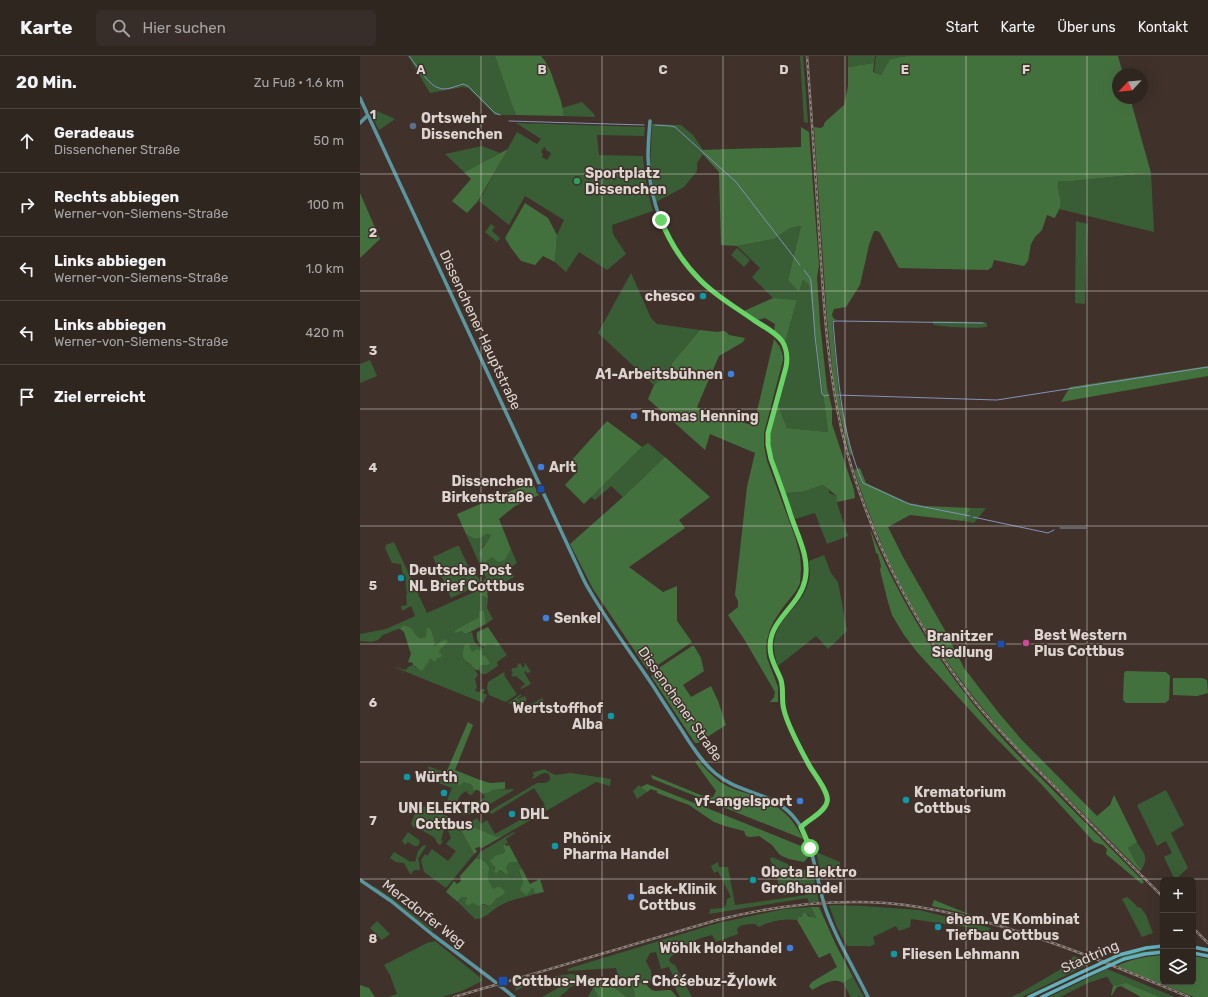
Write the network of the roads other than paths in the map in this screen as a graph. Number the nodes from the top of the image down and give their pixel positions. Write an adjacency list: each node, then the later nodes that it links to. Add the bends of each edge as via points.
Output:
1 (360, 98): 2 (street, Dissenchener Hauptstraße)
2 (368, 115): 4 (street); 5 (street, Dissenchener Hauptstraße)
3 (650, 121): 6 (street, via 648,156 651,184 658,212 671,242 702,281 726,302 776,335 787,354 786,367 768,433 768,445 804,552 807,570 801,593 775,627 771,654 783,687 784,710 800,747 828,796 823,810)
4 (360, 123)
5 (579, 571): 6 (street, Dissenchener Straße, via 598,604 704,762 733,785 777,802 788,810)
6 (801, 827): 17 (street, Dissenchener Straße, via 810,848 831,924)
7 (360, 880): 14 (street, Merzdorfer Weg, via 391,900)
8 (1160, 946): 18 (main road, Stadtring, bridge, via 1119,955)
9 (1196, 947): 10 (main road)
10 (1208, 950)
11 (1160, 952): 19 (main road, Stadtring, bridge, via 1124,960)
12 (1196, 953): 13 (main road)
13 (1208, 956)
14 (474, 966): 15 (street, Merzdorfer Weg); 16 (street, Merzdorfer Weg)
15 (511, 997)
16 (514, 997)
17 (869, 997)
18 (1029, 997)
19 (1042, 997)

